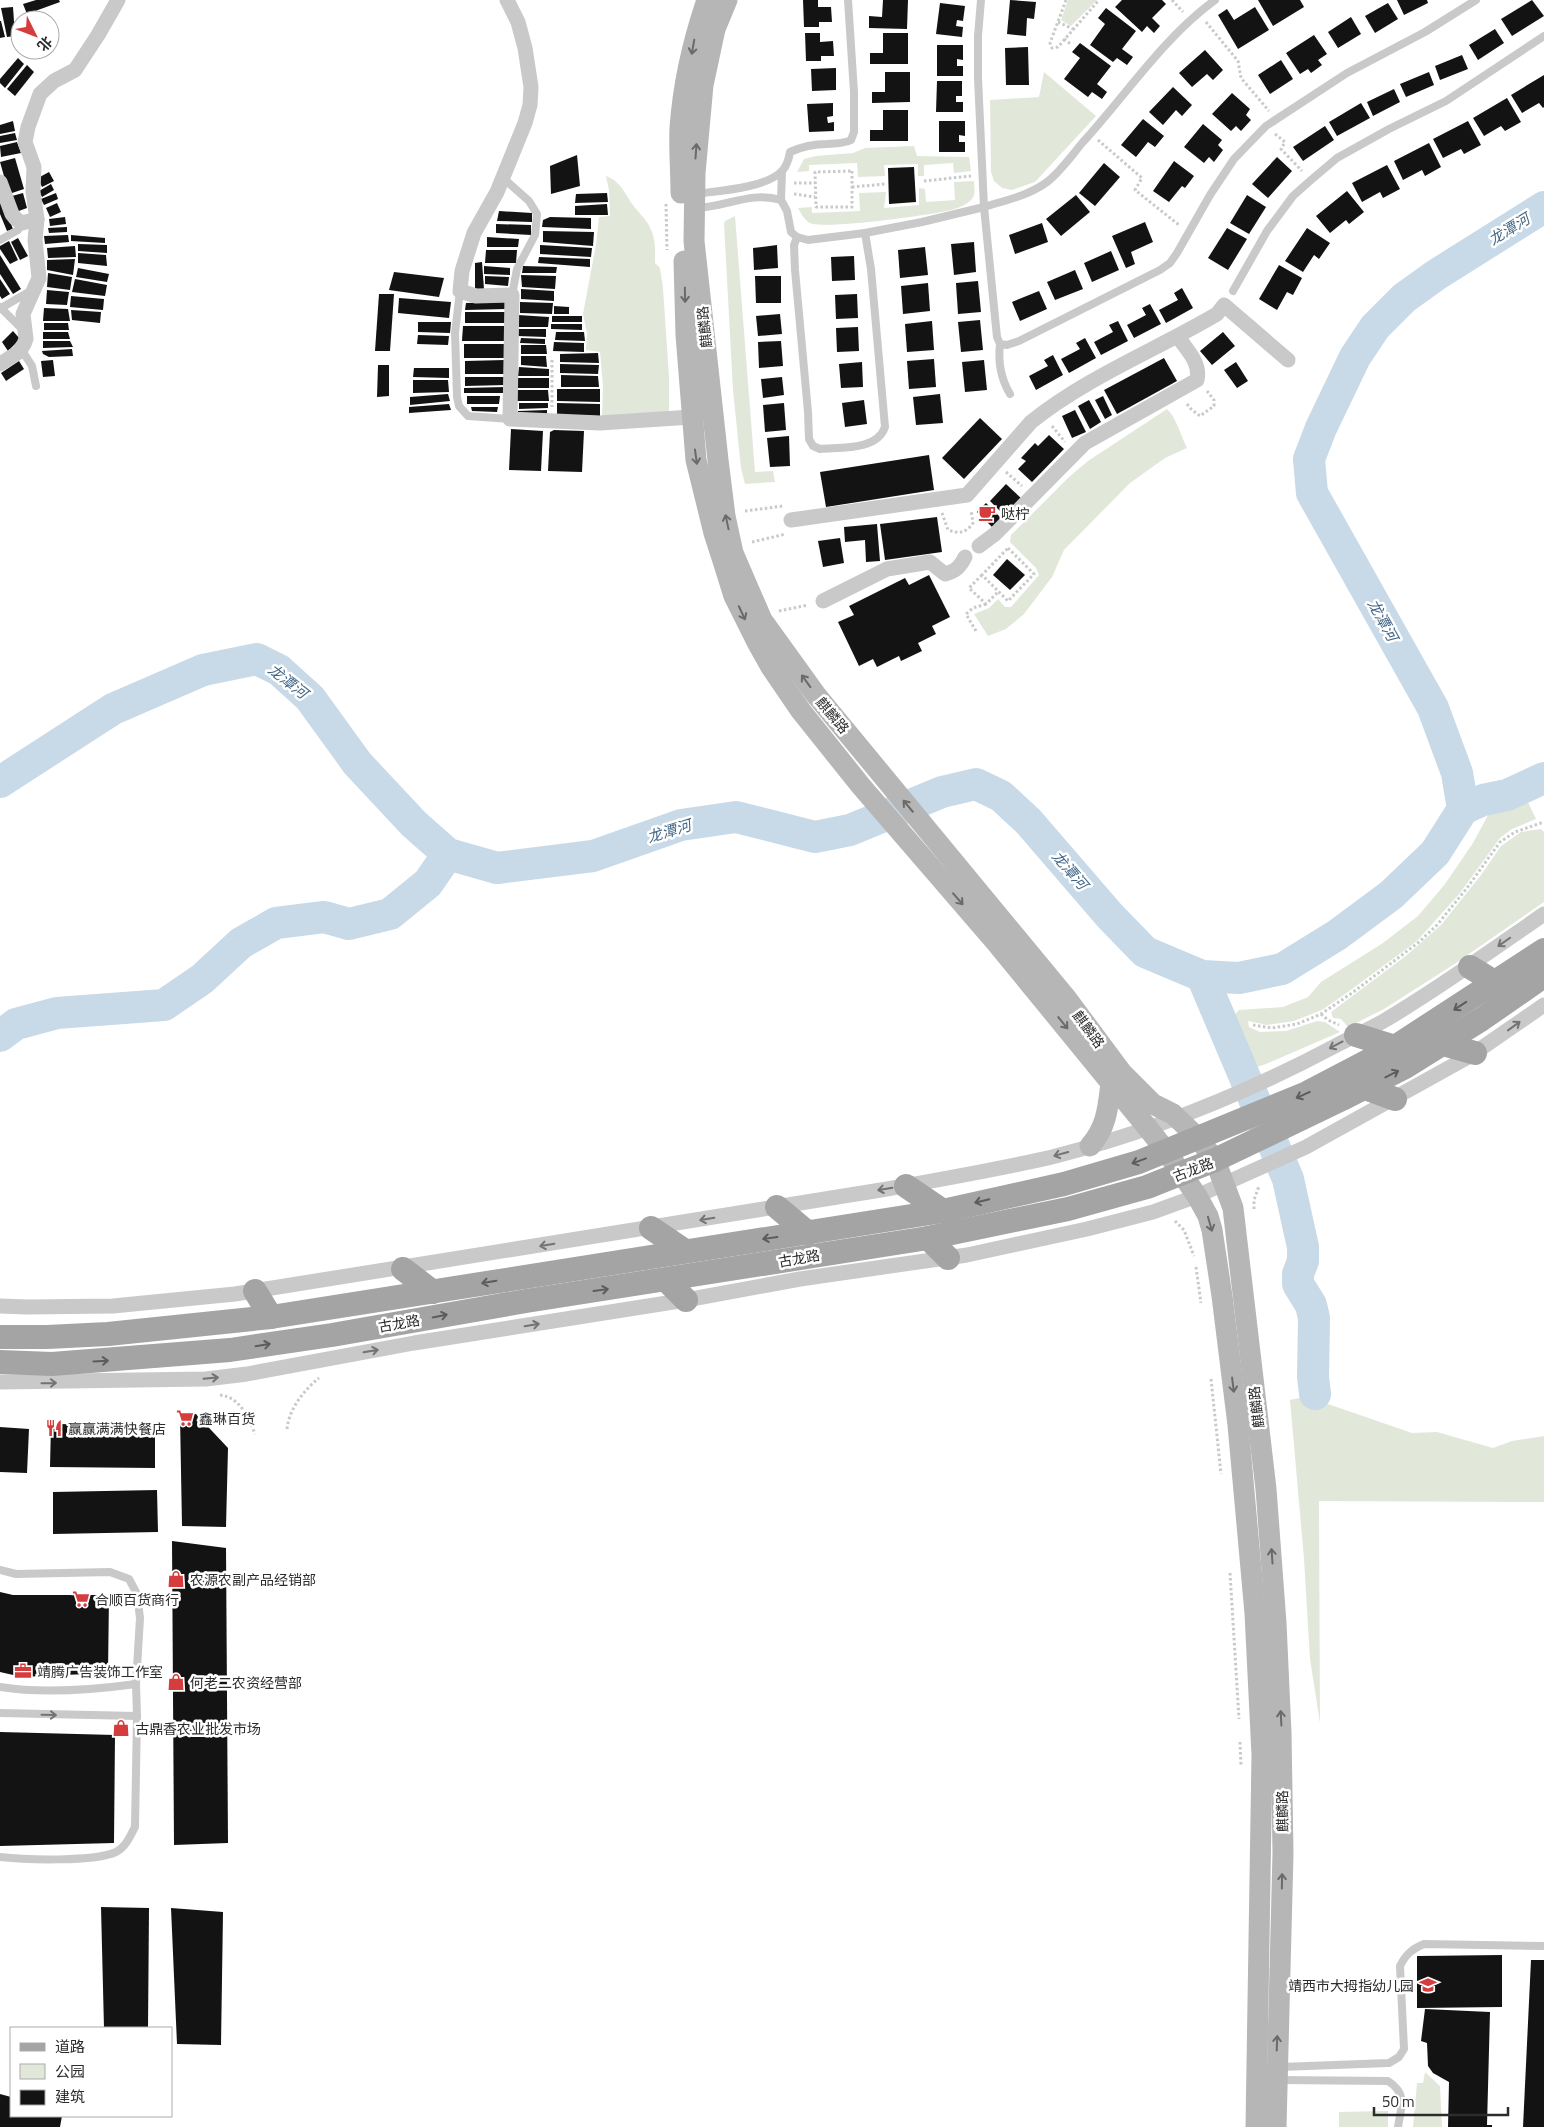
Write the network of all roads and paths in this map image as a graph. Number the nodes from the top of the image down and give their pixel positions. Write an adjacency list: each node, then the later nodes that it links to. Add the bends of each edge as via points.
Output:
1 (118, 0): 36 (street, via 75,70 54,81 40,94 25,142 34,168)
2 (507, 0): 24 (street, via 518,22 531,87 525,123)
3 (707, 0): 58 (main road, 麒麟路, one-way to 58, via 696,33 680,130 680,209)
4 (727, 0): 34 (main road, 麒麟路, one-way to 4, via 702,85 715,29)
5 (848, 0): 22 (lane, via 854,92 851,140 844,144 825,144 790,152)
6 (981, 0): 23 (lane, via 978,36)
7 (1066, 0): 14 (path)
8 (1099, 0): 11 (path)
9 (1215, 0): 13 (lane)
10 (1476, 0): 19 (lane, via 1425,32 1347,73)
11 (1092, 8): 12 (path); 15 (path)
12 (1099, 11)
13 (1199, 14): 19 (path, via 1238,61 1241,78); 21 (lane, via 1154,58)
14 (1058, 22): 15 (path); 17 (path, via 1050,43 1052,48 1058,47)
15 (1073, 29): 17 (path)
16 (1544, 36): 25 (lane, via 1446,101 1337,158)
17 (1064, 39): 18 (path)
18 (1072, 45)
19 (1274, 120): 20 (lane)
20 (1266, 126): 25 (path, via 1285,142 1281,149); 38 (lane, via 1234,159)
21 (1091, 134): 35 (lane, via 1048,181 1015,198); 38 (path, via 1142,178 1135,190)
22 (782, 171): 28 (lane); 34 (lane, via 770,179)
23 (982, 172): 26 (path); 35 (lane)
24 (503, 178): 41 (street, via 474,233 462,271); 44 (lane, via 530,201 537,214 535,235 517,270)
25 (1311, 180): 42 (lane, via 1293,196 1267,231)
26 (924, 181)
27 (0, 182): 36 (street, via 12,214 16,219)
28 (780, 183): 29 (path); 32 (lane)
29 (815, 183): 31 (path, via 815,172 852,171); 33 (path)
30 (885, 184): 31 (path)
31 (852, 186): 33 (path, via 852,207 816,207)
32 (781, 196): 33 (path); 34 (lane, via 752,196 712,207); 39 (lane, via 791,232)
33 (815, 197)
34 (694, 201): 98 (main road, 麒麟路, one-way to 34, via 1154,1104 1122,1073 1067,999 816,695 762,620 734,553 725,516 694,241)
35 (984, 207): 37 (lane); 48 (lane)
36 (29, 221): 40 (lane); 43 (street, via 35,240 39,278)
37 (865, 233): 39 (lane, via 808,240); 39 (lane, via 872,269 885,427 883,434 864,445 820,449 809,440 794,245)
38 (1189, 233): 48 (lane, via 1177,253 1160,270 1019,341)
39 (797, 237)
40 (0, 240)
41 (460, 291): 44 (street, via 476,296); 59 (lane, via 455,339 458,406 468,416)
42 (1232, 291)
43 (32, 292): 45 (lane); 46 (street, via 23,314)
44 (512, 295): 59 (street)
45 (1, 307): 46 (lane)
46 (26, 334): 49 (street)
47 (1178, 337): 51 (street, via 1217,314 1224,305); 53 (street, via 1196,363 1199,372); 57 (street, via 1082,388)
48 (1000, 344): 56 (lane, via 1000,365)
49 (19, 352): 52 (street); 54 (lane, via 23,352 28,360)
50 (552, 360): 60 (path)
51 (1288, 360)
52 (0, 364)
53 (1196, 380): 55 (street); 55 (path, via 1214,400 1214,406 1208,412 1200,416)
54 (36, 386)
55 (1178, 391): 61 (street, via 1085,443)
56 (1010, 394)
57 (1042, 414): 61 (path); 62 (street)
58 (692, 417): 60 (street, via 600,423); 94 (main road, 麒麟路, one-way to 94, via 696,460 734,596 785,690)
59 (510, 420): 60 (street)
60 (550, 422)
61 (1073, 453): 64 (street)
62 (996, 463): 63 (street); 64 (path)
63 (967, 495): 65 (street); 65 (path, via 973,523 968,530 957,533 948,530)
64 (1032, 495): 70 (street)
65 (939, 500): 68 (street)
66 (742, 502): 67 (path)
67 (747, 518)
68 (791, 520)
69 (750, 534): 71 (path)
70 (979, 546)
71 (754, 551)
72 (965, 557): 75 (street, via 960,566 944,574 930,562 887,569)
73 (982, 576): 74 (path); 74 (path, via 1008,548 1034,574 1008,601); 76 (path, via 969,588)
74 (998, 592): 76 (path)
75 (823, 601): 78 (path)
76 (986, 604): 80 (path, via 966,614)
77 (776, 606): 78 (path)
78 (779, 611): 79 (path)
79 (782, 617)
80 (976, 631)
81 (1544, 822): 88 (path, via 1515,832 1500,842 1447,914 1419,942)
82 (1544, 914): 84 (street, one-way to 84)
83 (1544, 950): 86 (main road, 古龙路)
84 (1470, 967): 86 (main road); 90 (street, via 1386,1020)
85 (1544, 976): 91 (main road, 古龙路)
86 (1496, 983): 92 (main road, 古龙路, one-way to 92)
87 (1544, 1005): 93 (street, one-way to 87)
88 (1321, 1014): 89 (path, via 1288,1026); 90 (path)
89 (1253, 1025)
90 (1349, 1031): 92 (main road); 98 (street, one-way to 98, via 1298,1066)
91 (1443, 1044): 93 (main road); 95 (main road, 古龙路, one-way to 91)
92 (1395, 1047): 97 (main road, 古龙路, one-way to 97, via 1307,1093)
93 (1476, 1053): 96 (street)
94 (1111, 1083): 99 (main road, 麒麟路); 101 (main road, via 1103,1128)
95 (1365, 1088): 96 (main road); 97 (main road, 古龙路)
96 (1395, 1099): 105 (street, via 1290,1154)
97 (1281, 1116): 100 (main road, 古龙路, via 1234,1124); 103 (main road, 古龙路, via 1259,1139)
98 (1177, 1118): 99 (street); 100 (main road, 麒麟路)
99 (1147, 1127): 101 (street); 102 (main road, 麒麟路)
100 (1198, 1138): 102 (main road, 古龙路); 103 (main road, 麒麟路)
101 (1090, 1146): 106 (street, one-way to 106, via 974,1174)
102 (1166, 1151): 104 (main road, 麒麟路); 109 (main road, 古龙路, one-way to 109, via 1064,1184)
103 (1215, 1160): 104 (main road, 古龙路); 105 (main road, 麒麟路)
104 (1180, 1174): 107 (main road, 麒麟路); 113 (main road, 古龙路, via 1148,1187 1068,1209)
105 (1224, 1183): 107 (street); 142 (main road, 麒麟路, one-way to 105, via 1283,1853 1276,1623 1266,1489 1234,1221)
106 (906, 1186): 108 (street, one-way to 108); 109 (main road)
107 (1197, 1196): 115 (street, via 1153,1212 1087,1229); 143 (main road, 麒麟路, one-way to 143, via 1212,1230 1222,1296 1238,1425 1255,1613 1262,1755)
108 (777, 1207): 111 (street, one-way to 111); 112 (main road)
109 (942, 1210): 112 (main road, 古龙路)
110 (1169, 1218): 122 (path, via 1184,1230 1189,1239)
111 (652, 1228): 114 (main road); 116 (street, one-way to 116)
112 (808, 1232): 114 (main road, 古龙路, one-way to 114)
113 (928, 1238): 115 (main road); 117 (main road, 古龙路)
114 (685, 1251): 119 (main road, 古龙路, one-way to 119)
115 (948, 1258): 120 (street)
116 (403, 1269): 118 (street); 119 (main road)
117 (666, 1280): 120 (main road); 125 (main road, 古龙路, one-way to 117, via 52,1364 230,1350)
118 (255, 1291): 121 (street, via 113,1306); 123 (main road)
119 (433, 1292): 123 (main road, 古龙路)
120 (686, 1300): 128 (street, one-way to 120, via 206,1379)
121 (0, 1306)
122 (1203, 1311)
123 (271, 1317): 124 (main road, 古龙路, via 108,1334)
124 (0, 1337)
125 (0, 1362)
126 (323, 1375): 129 (path, via 293,1408)
127 (1211, 1377): 130 (path)
128 (0, 1382)
129 (288, 1429)
130 (1222, 1482)
131 (1230, 1567): 137 (path)
132 (0, 1570): 133 (lane, via 16,1574 110,1572 129,1579 137,1594 140,1618)
133 (136, 1684): 134 (lane, via 26,1690); 136 (lane)
134 (0, 1687)
135 (0, 1713): 136 (lane, one-way to 136)
136 (137, 1716): 140 (lane, via 135,1827 127,1843 118,1851 101,1856 36,1860)
137 (1239, 1724)
138 (1240, 1733): 139 (path)
139 (1241, 1768)
140 (0, 1857)
141 (1544, 1946): 142 (lane, via 1424,1944 1413,1948 1400,1966 1404,2049 1399,2057 1389,2063)
142 (1277, 2073): 144 (main road, 麒麟路); 145 (lane, via 1388,2081 1398,2088 1402,2101)
143 (1256, 2127)
144 (1276, 2127)
145 (1398, 2127)

